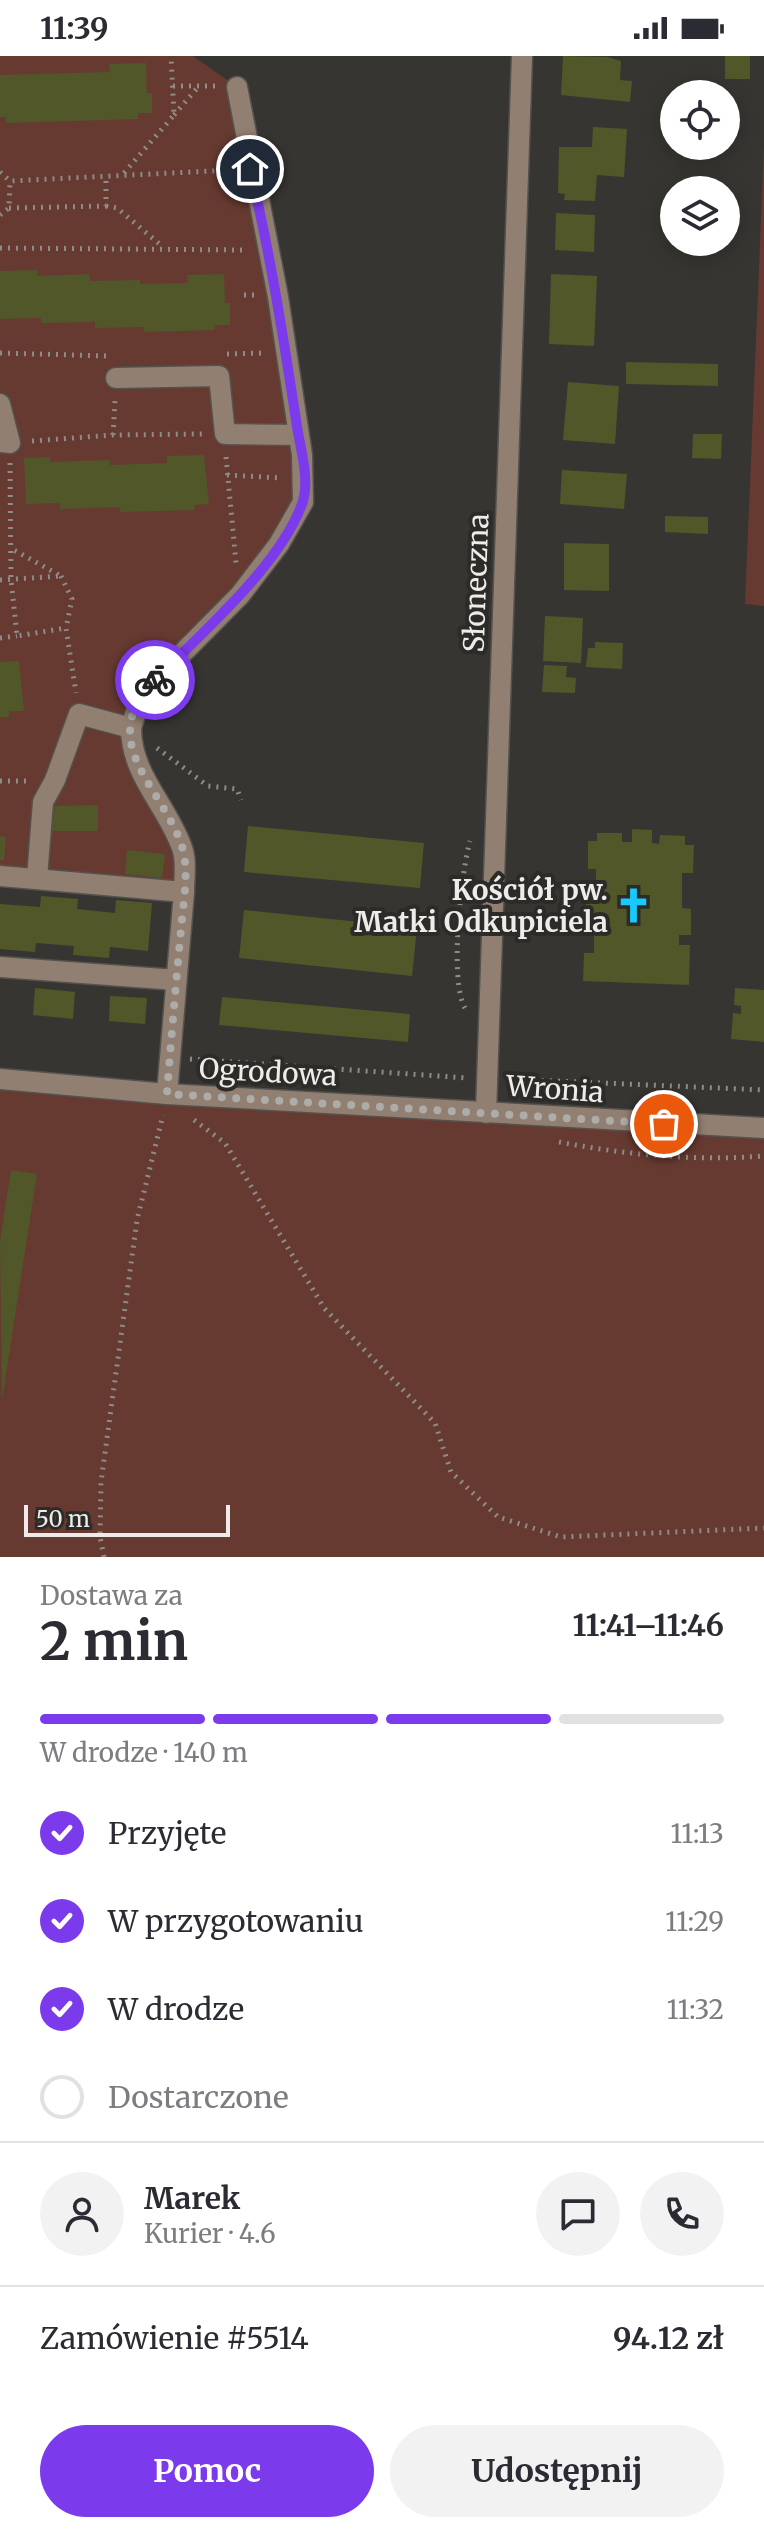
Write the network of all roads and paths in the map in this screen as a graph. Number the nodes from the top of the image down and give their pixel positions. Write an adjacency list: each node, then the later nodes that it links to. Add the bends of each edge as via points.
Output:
1 (171, 56): 3 (path)
2 (522, 56): 43 (street, Słoneczna)
3 (173, 86): 4 (path); 6 (path)
4 (200, 86): 5 (path); 6 (path)
5 (237, 87): 7 (street)
6 (174, 115): 9 (path)
7 (250, 169): 9 (path); 17 (street)
8 (0, 172): 11 (path)
9 (123, 174): 10 (path)
10 (106, 175): 11 (path); 12 (path)
11 (10, 181): 13 (path)
12 (106, 206): 13 (path); 15 (path, via 117,208)
13 (9, 208): 14 (path)
14 (0, 215)
15 (164, 247): 16 (path); 17 (path)
16 (0, 248)
17 (270, 251): 21 (street)
18 (116, 378): 20 (street, via 219,376)
19 (0, 404): 22 (street)
20 (225, 434): 21 (street); 22 (path); 23 (path)
21 (298, 435): 24 (street)
22 (5, 442): 25 (path)
23 (227, 475): 24 (path); 29 (path)
24 (304, 480): 29 (street, via 303,502 294,520)
25 (12, 549): 26 (path); 28 (path)
26 (61, 576): 28 (path); 30 (path, via 72,599)
27 (0, 580): 28 (path)
28 (11, 580): 31 (path)
29 (240, 595): 34 (street, via 141,695)
30 (66, 628): 31 (path); 33 (path)
31 (17, 636): 32 (path)
32 (0, 638)
33 (79, 714): 34 (street); 37 (street, via 43,802)
34 (131, 728): 35 (path, via 208,786 237,789); 38 (street, via 131,751 184,852)
35 (241, 800)
36 (0, 876): 37 (street)
37 (37, 878): 38 (street)
38 (184, 892): 40 (street)
39 (0, 967): 40 (street)
40 (176, 980): 42 (street)
41 (0, 1079): 42 (street, Ogrodowa)
42 (167, 1094): 43 (street, Ogrodowa); 45 (path, via 225,1143 324,1308 435,1423 451,1472 498,1517 561,1537); 46 (path, via 137,1220 101,1482)
43 (486, 1113): 44 (street, Wronia)
44 (764, 1128)
45 (764, 1528)
46 (104, 1557)

